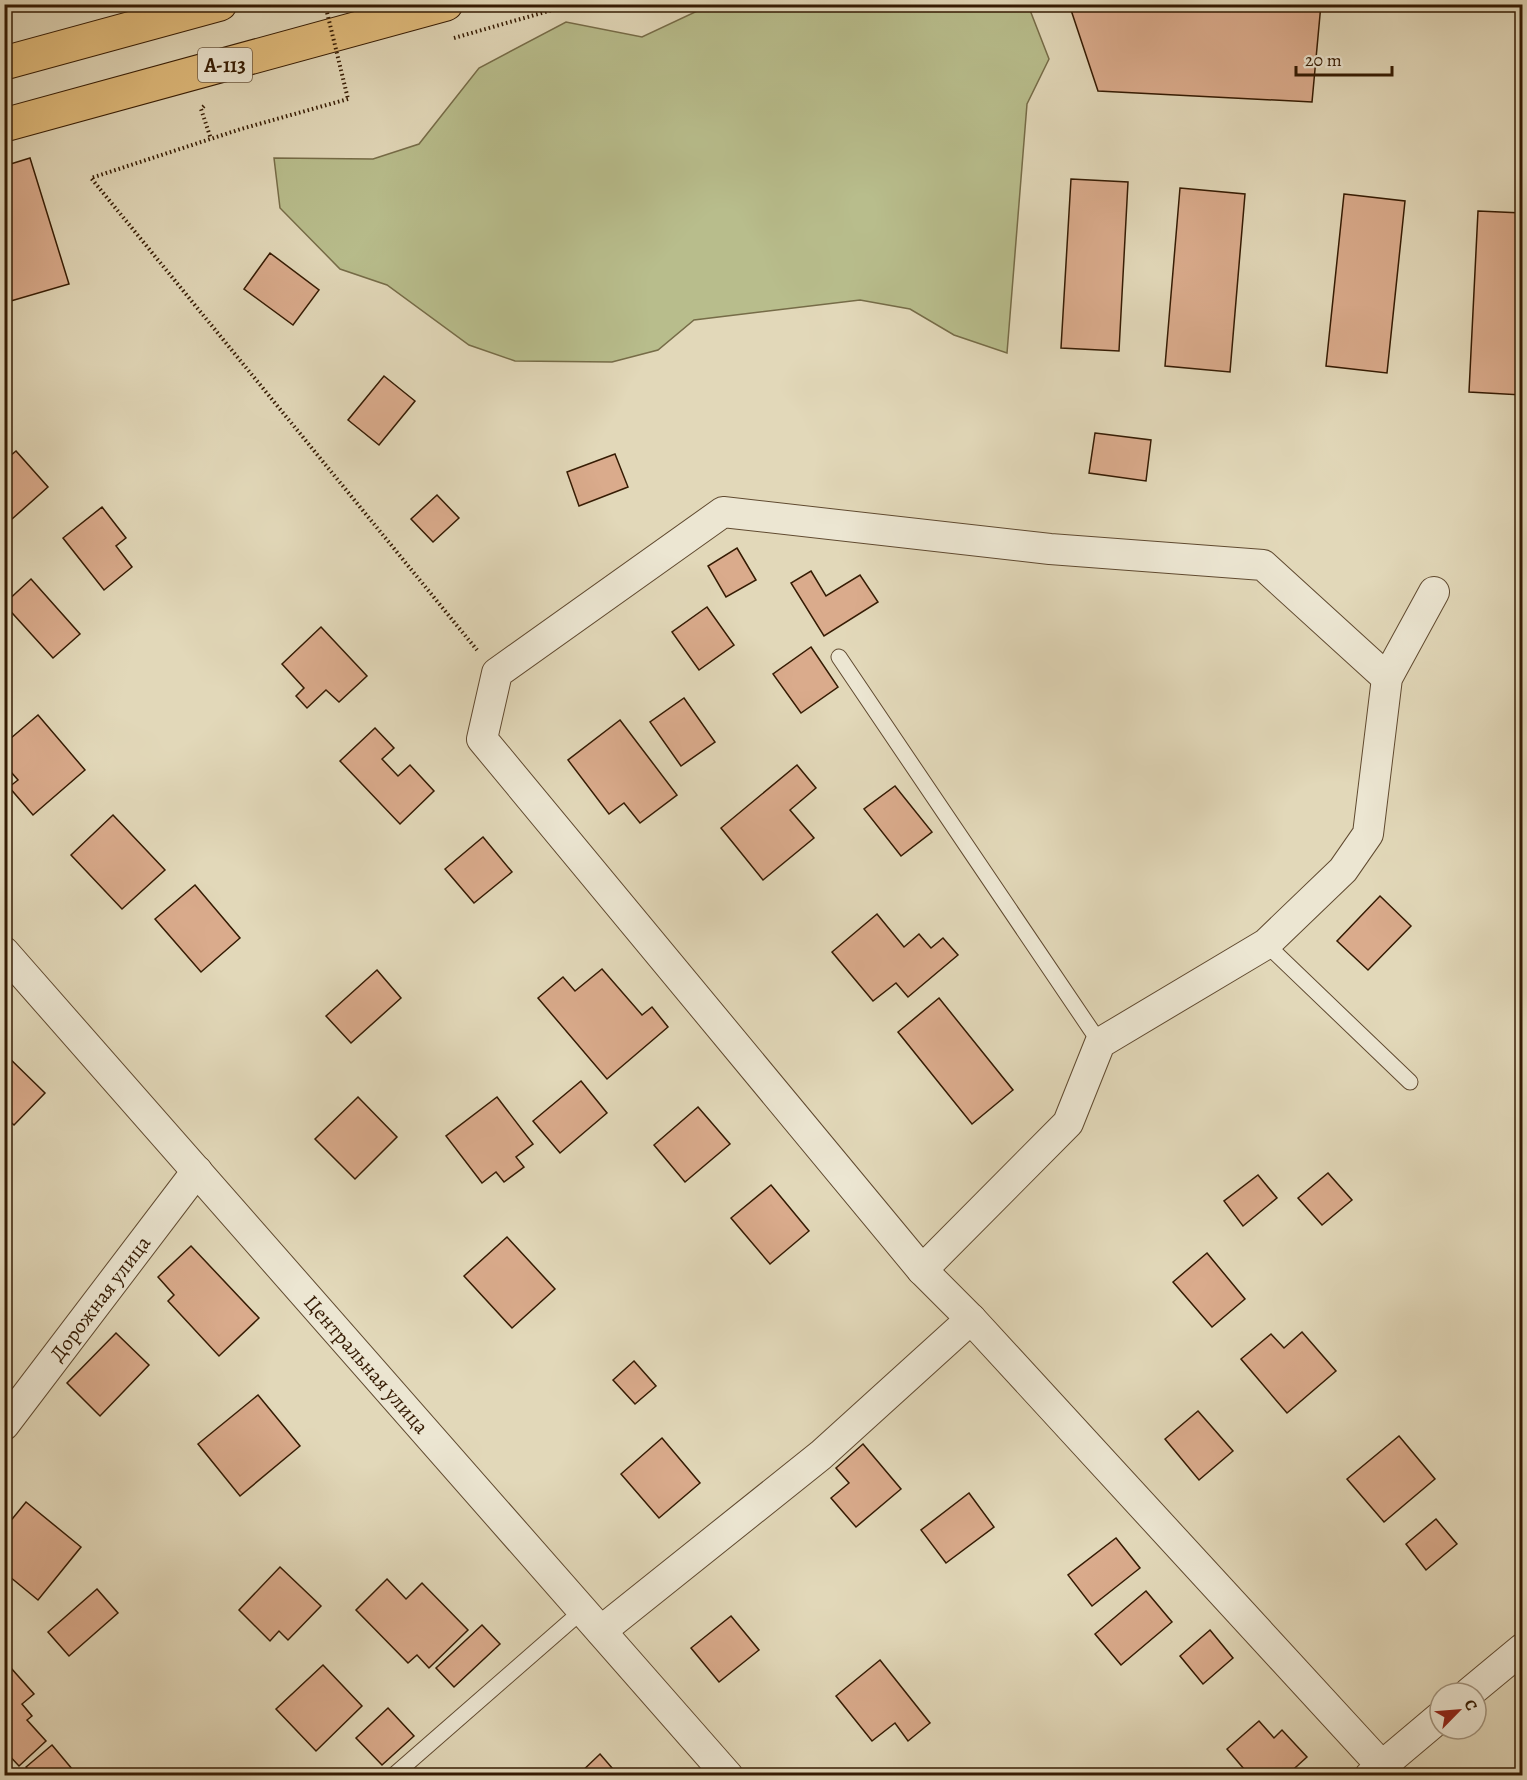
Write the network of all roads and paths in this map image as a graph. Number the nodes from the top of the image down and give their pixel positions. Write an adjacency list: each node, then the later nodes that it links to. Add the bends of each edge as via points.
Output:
1 (220, 4): 4 (highway)
2 (325, 4): 8 (path, bridge, via 348,99 91,178)
3 (446, 4): 5 (highway, А-113)
4 (4, 63)
5 (4, 125)
6 (1434, 592): 9 (street)
7 (838, 657): 12 (lane)
8 (497, 673): 9 (street, via 723,512 1050,549 1263,565); 15 (street, via 482,739)
9 (1388, 678): 10 (street, via 1368,834 1343,870)
10 (1266, 944): 12 (street); 13 (lane)
11 (4, 952): 14 (street, Центральная улица)
12 (1100, 1043): 15 (street, via 1068,1123)
13 (1410, 1082)
14 (197, 1171): 17 (street, Дорожная улица); 18 (street, Центральная улица)
15 (922, 1270): 16 (street)
16 (971, 1319): 18 (street, via 821,1455); 22 (street)
17 (4, 1425)
18 (592, 1620): 23 (lane); 24 (street, Центральная улица)
19 (1522, 1649): 20 (street)
20 (1483, 1681)
21 (1428, 1728): 22 (street)
22 (1381, 1772)
23 (393, 1776)
24 (728, 1776)

